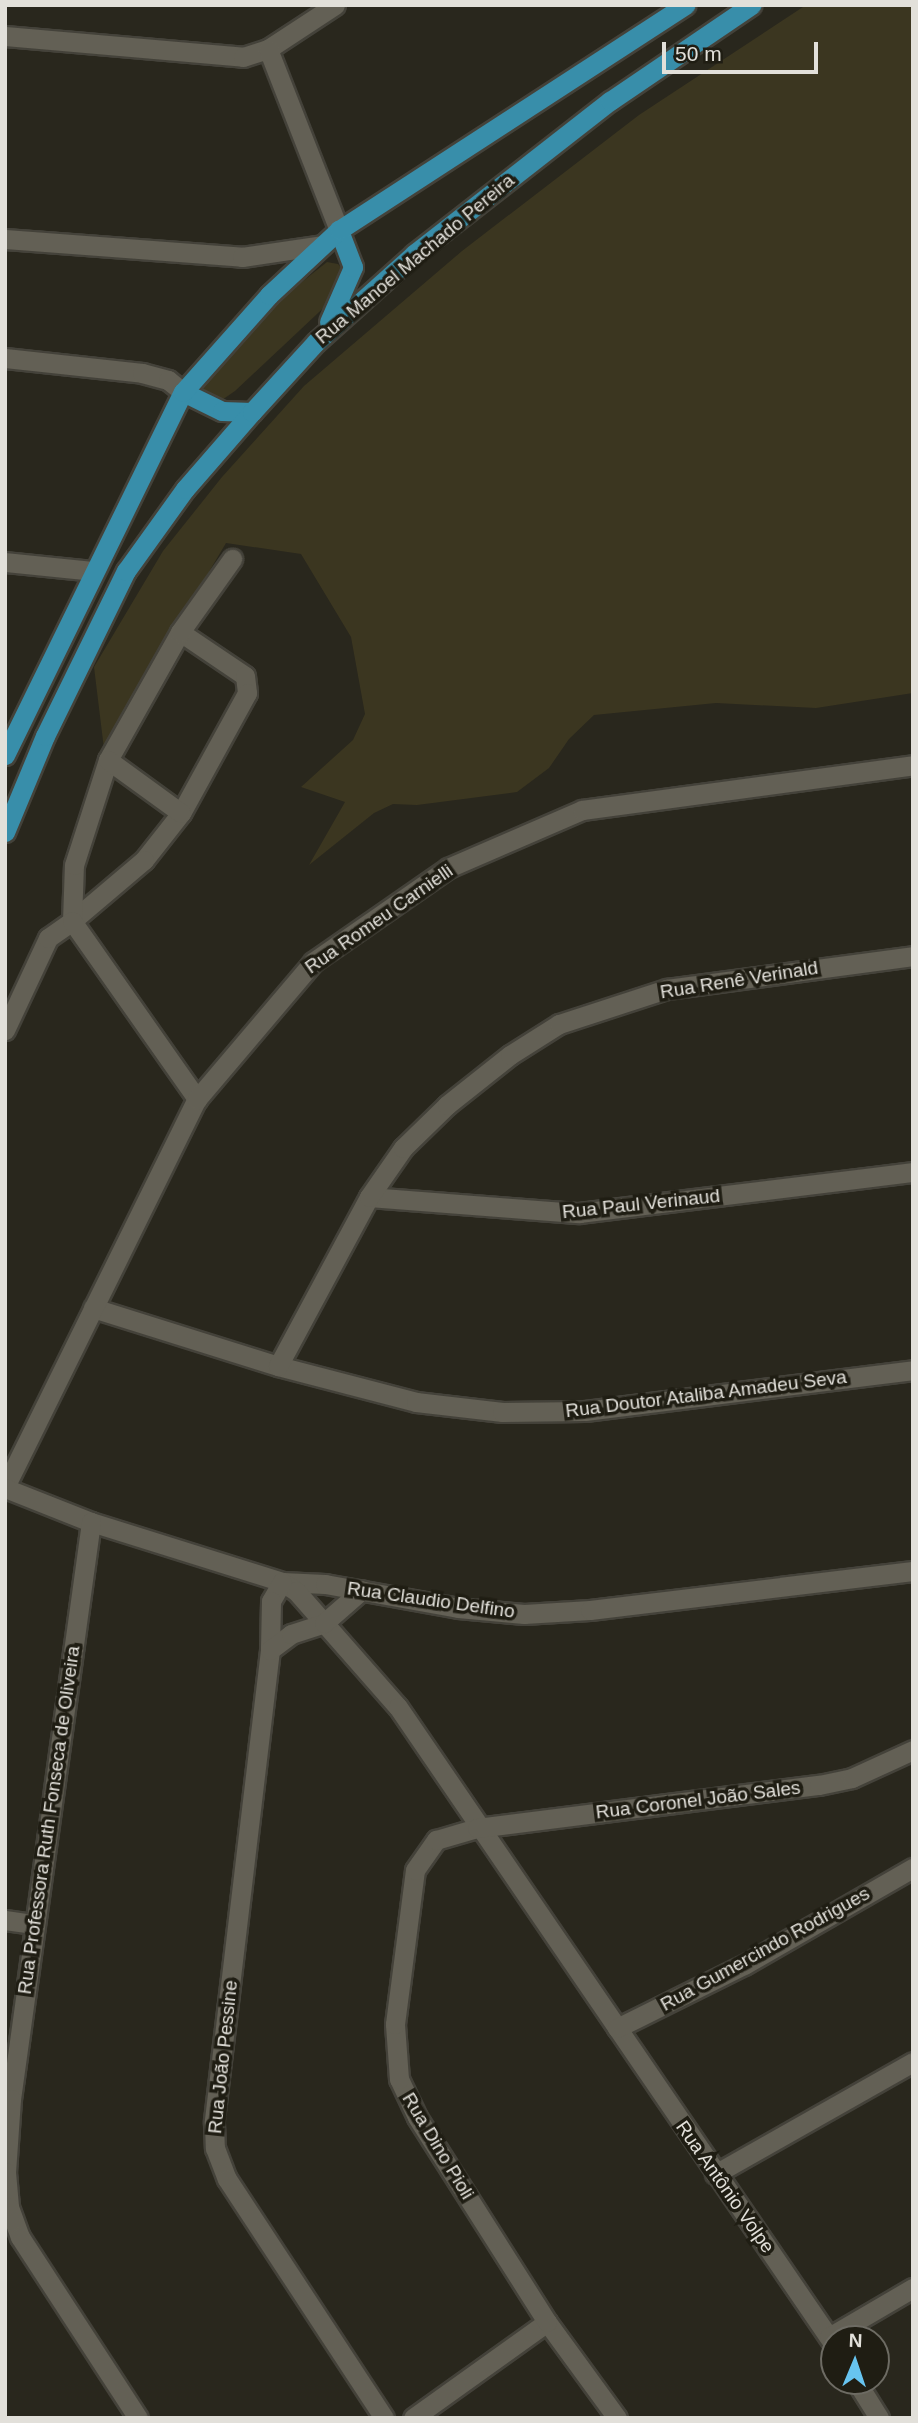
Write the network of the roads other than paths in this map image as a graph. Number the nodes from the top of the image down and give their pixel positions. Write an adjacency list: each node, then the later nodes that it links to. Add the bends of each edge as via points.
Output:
1 (335, 5): 5 (street)
2 (685, 5): 6 (main road)
3 (751, 5): 9 (main road, Rua Manoel Machado Pereira, via 610,100 414,254)
4 (5, 36): 5 (street, via 243,57)
5 (268, 49): 6 (street)
6 (339, 230): 8 (main road); 9 (main road, via 353,267 336,313)
7 (5, 239): 8 (street, via 242,257)
8 (322, 245): 11 (main road, via 269,295)
9 (316, 342): 12 (main road, Rua Manoel Machado Pereira)
10 (5, 358): 11 (street, via 142,373 168,380)
11 (183, 392): 12 (main road, via 222,411); 15 (main road)
12 (252, 412): 21 (main road, Rua Manoel Machado Pereira, via 185,489 126,570 45,736)
13 (232, 559): 16 (street)
14 (5, 562): 15 (street)
15 (93, 571): 17 (main road)
16 (180, 632): 18 (street); 20 (street, via 245,676 248,684)
17 (6, 753)
18 (108, 760): 20 (street); 22 (street, via 74,865)
19 (913, 765): 25 (street, Rua Romeu Carnielli, via 582,810 448,868 313,962)
20 (181, 813): 22 (street, via 134,870)
21 (5, 832)
22 (72, 922): 24 (street, via 48,938); 25 (street)
23 (913, 956): 27 (street, Rua Renê Verinald, via 667,989 559,1024 447,1105 403,1148)
24 (5, 1030)
25 (197, 1099): 28 (street, Rua Romeu Carnielli)
26 (913, 1172): 27 (street, Rua Paul Verinaud, via 579,1213)
27 (369, 1197): 29 (street, Rua Renê Verinald)
28 (93, 1308): 29 (street, Rua Doutor Ataliba Amadeu Seva); 31 (street, Rua Romeu Carnielli)
29 (278, 1366): 30 (street, Rua Doutor Ataliba Amadeu Seva, via 416,1402 502,1412 585,1410)
30 (913, 1370)
31 (5, 1488): 32 (street, Rua Claudio Delfino)
32 (91, 1522): 34 (street, Rua Claudio Delfino); 42 (street, Rua Professora Ruth Fonseca de Oliveira)
33 (913, 1571): 35 (street, Rua Claudio Delfino, via 524,1614 458,1608)
34 (282, 1582): 35 (street, Rua Claudio Delfino); 36 (street); 37 (street, Rua João Pessine, via 271,1601)
35 (362, 1590): 36 (street)
36 (324, 1623): 37 (street, via 291,1634); 39 (street, via 398,1707)
37 (270, 1650): 52 (street, Rua João Pessine, via 214,2123 215,2148 228,2179)
38 (913, 1750): 39 (street, Rua Coronel João Sales, via 852,1778 820,1785)
39 (477, 1828): 43 (street); 47 (street, Rua Dino Pioli, via 436,1840 415,1870 395,2052 399,2079 417,2117)
40 (913, 1868): 43 (street, Rua Gumercindo Rodrigues, via 744,1965)
41 (5, 1920): 42 (street)
42 (34, 1924): 51 (street, Rua Professora Ruth Fonseca de Oliveira, via 11,2099 6,2172 9,2207 20,2237)
43 (617, 2028): 45 (street, Rua Antônio Volpe)
44 (913, 2062): 45 (street)
45 (716, 2174): 48 (street, Rua Antônio Volpe)
46 (913, 2288): 49 (street)
47 (547, 2322): 53 (street); 54 (street, Rua Dino Pioli)
48 (821, 2325)
49 (856, 2325)
50 (865, 2395): 55 (street)
51 (138, 2418)
52 (384, 2418)
53 (413, 2418)
54 (617, 2418)
55 (879, 2418)

